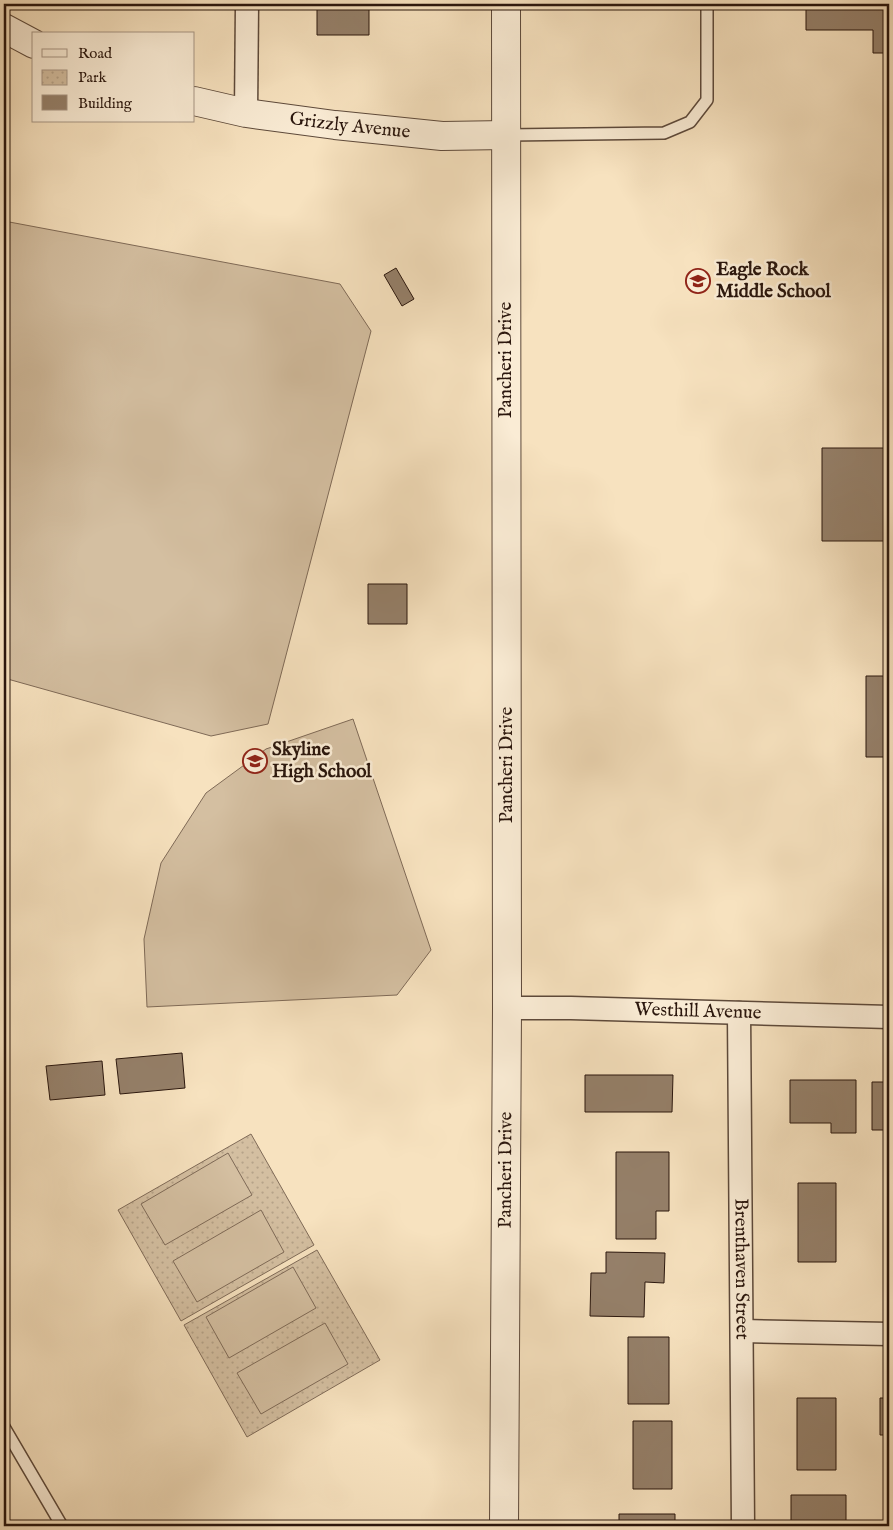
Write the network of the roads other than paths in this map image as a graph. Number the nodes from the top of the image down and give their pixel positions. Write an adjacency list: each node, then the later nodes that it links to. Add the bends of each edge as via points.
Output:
1 (247, 4): 7 (street)
2 (506, 4): 8 (street, Pancheri Drive)
3 (707, 4): 8 (lane, via 707,100 690,122 664,133)
4 (4, 28): 5 (street)
5 (32, 43)
6 (195, 101): 7 (street, Grizzly Avenue)
7 (246, 113): 8 (street, Grizzly Avenue, via 442,136)
8 (506, 135): 9 (street, Pancheri Drive)
9 (507, 1008): 10 (street, Westhill Avenue); 16 (street, Pancheri Drive)
10 (739, 1013): 11 (street, Westhill Avenue); 12 (street, Brenthaven Street)
11 (889, 1017)
12 (743, 1332): 13 (street); 17 (street, Brenthaven Street)
13 (889, 1334)
14 (4, 1426): 15 (lane)
15 (62, 1526)
16 (504, 1526)
17 (744, 1526)

